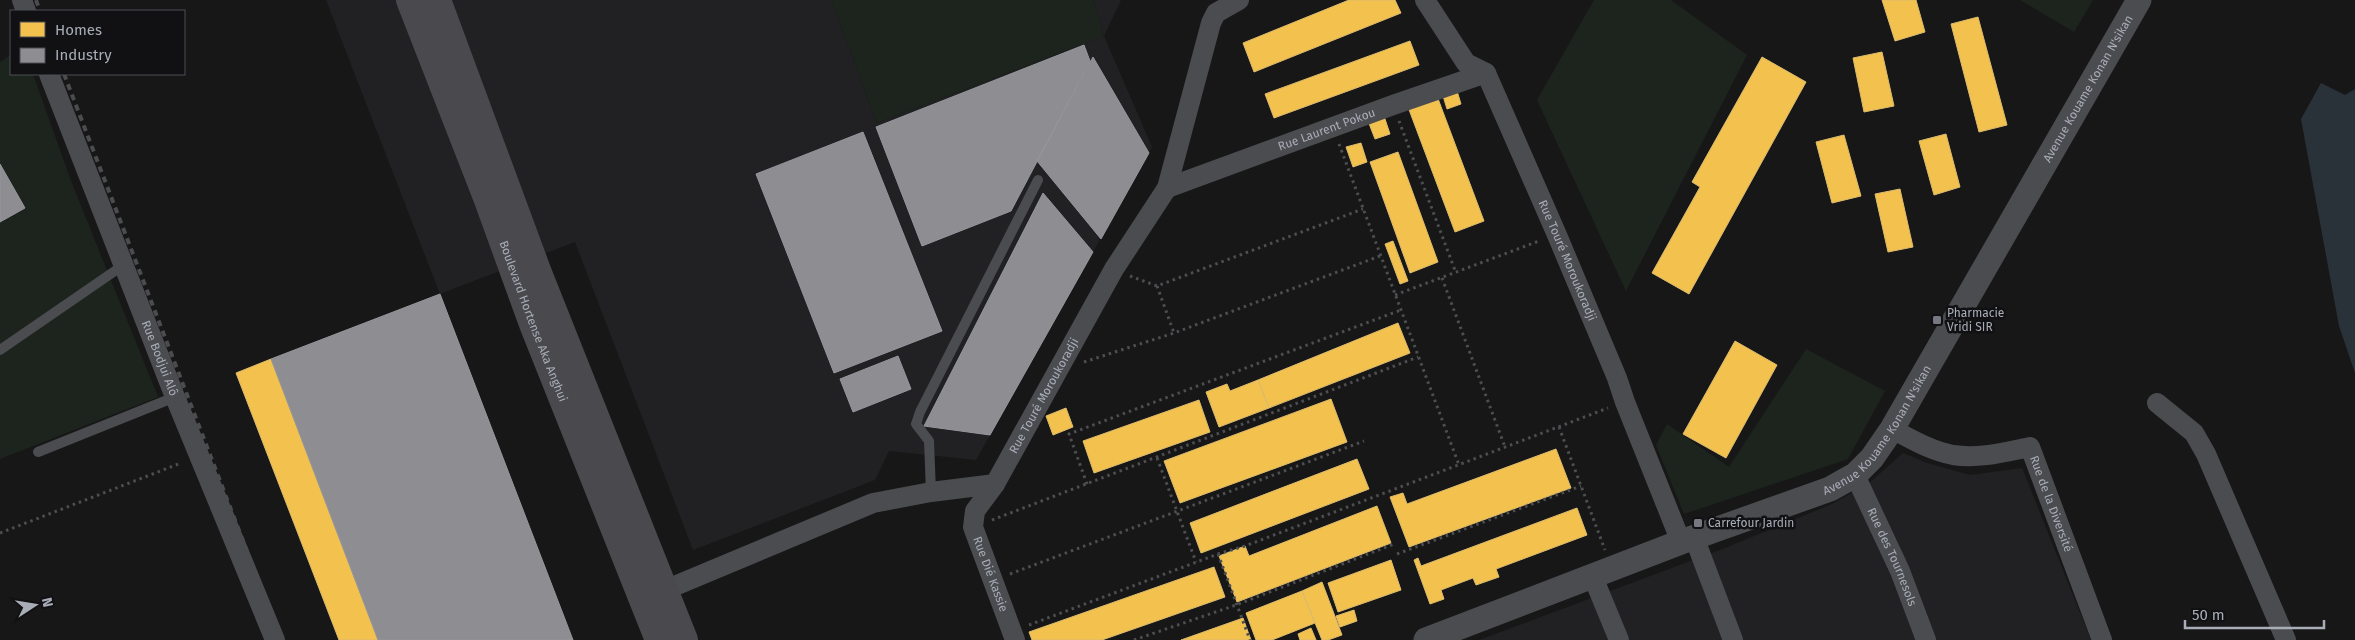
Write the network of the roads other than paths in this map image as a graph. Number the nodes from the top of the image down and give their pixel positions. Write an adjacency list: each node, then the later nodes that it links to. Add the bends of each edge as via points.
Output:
1 (410, 0): 24 (main road, Boulevard Hortense Aka Anghui, via 533,324)
2 (437, 0): 21 (main road, Boulevard Hortense Aka Anghui, via 538,273)
3 (1239, 0): 9 (street, Rue Touré Moroukoradji, via 1216,13 1210,23)
4 (1425, 0): 6 (street, via 1466,63)
5 (2139, 0): 14 (street, Avenue Kouame Konan N'sikan)
6 (1486, 73): 9 (street, Rue Laurent Pokou); 19 (street, Rue Touré Moroukoradji, via 1558,235 1625,402)
7 (49, 75): 10 (street, Rue Bodjui Alô)
8 (1038, 180): 18 (lane, via 916,424 929,441)
9 (1167, 188): 17 (street, Rue Touré Moroukoradji, via 1114,269)
10 (125, 264): 11 (lane); 12 (street, Rue Bodjui Alô)
11 (0, 350)
12 (175, 397): 15 (lane); 23 (street, Rue Bodjui Alô)
13 (2157, 403): 31 (street, via 2194,433 2206,454)
14 (1892, 429): 16 (street, Avenue Kouame Konan N'sikan, via 1872,458); 30 (street, Rue de la Diversité, via 1952,455 1982,456 2030,447)
15 (38, 452)
16 (1855, 475): 19 (street, Avenue Kouame Konan N'sikan, via 1830,490); 29 (street, Rue des Tournesols, via 1900,571)
17 (995, 484): 18 (street); 22 (street, Rue Dié Kassie, via 975,511 973,527)
18 (930, 492): 21 (street, via 873,503)
19 (1688, 539): 20 (street, Avenue Kouame Konan N'sikan); 28 (street, Rue Touré Moroukoradji)
20 (1602, 573): 26 (street, Avenue Kouame Konan N'sikan); 27 (street)
21 (665, 590): 25 (main road, Boulevard Hortense Aka Anghui)
22 (1013, 636)
23 (275, 640)
24 (659, 640)
25 (684, 640)
26 (1426, 640)
27 (1618, 640)
28 (1733, 640)
29 (1926, 640)
30 (2102, 640)
31 (2286, 640)

